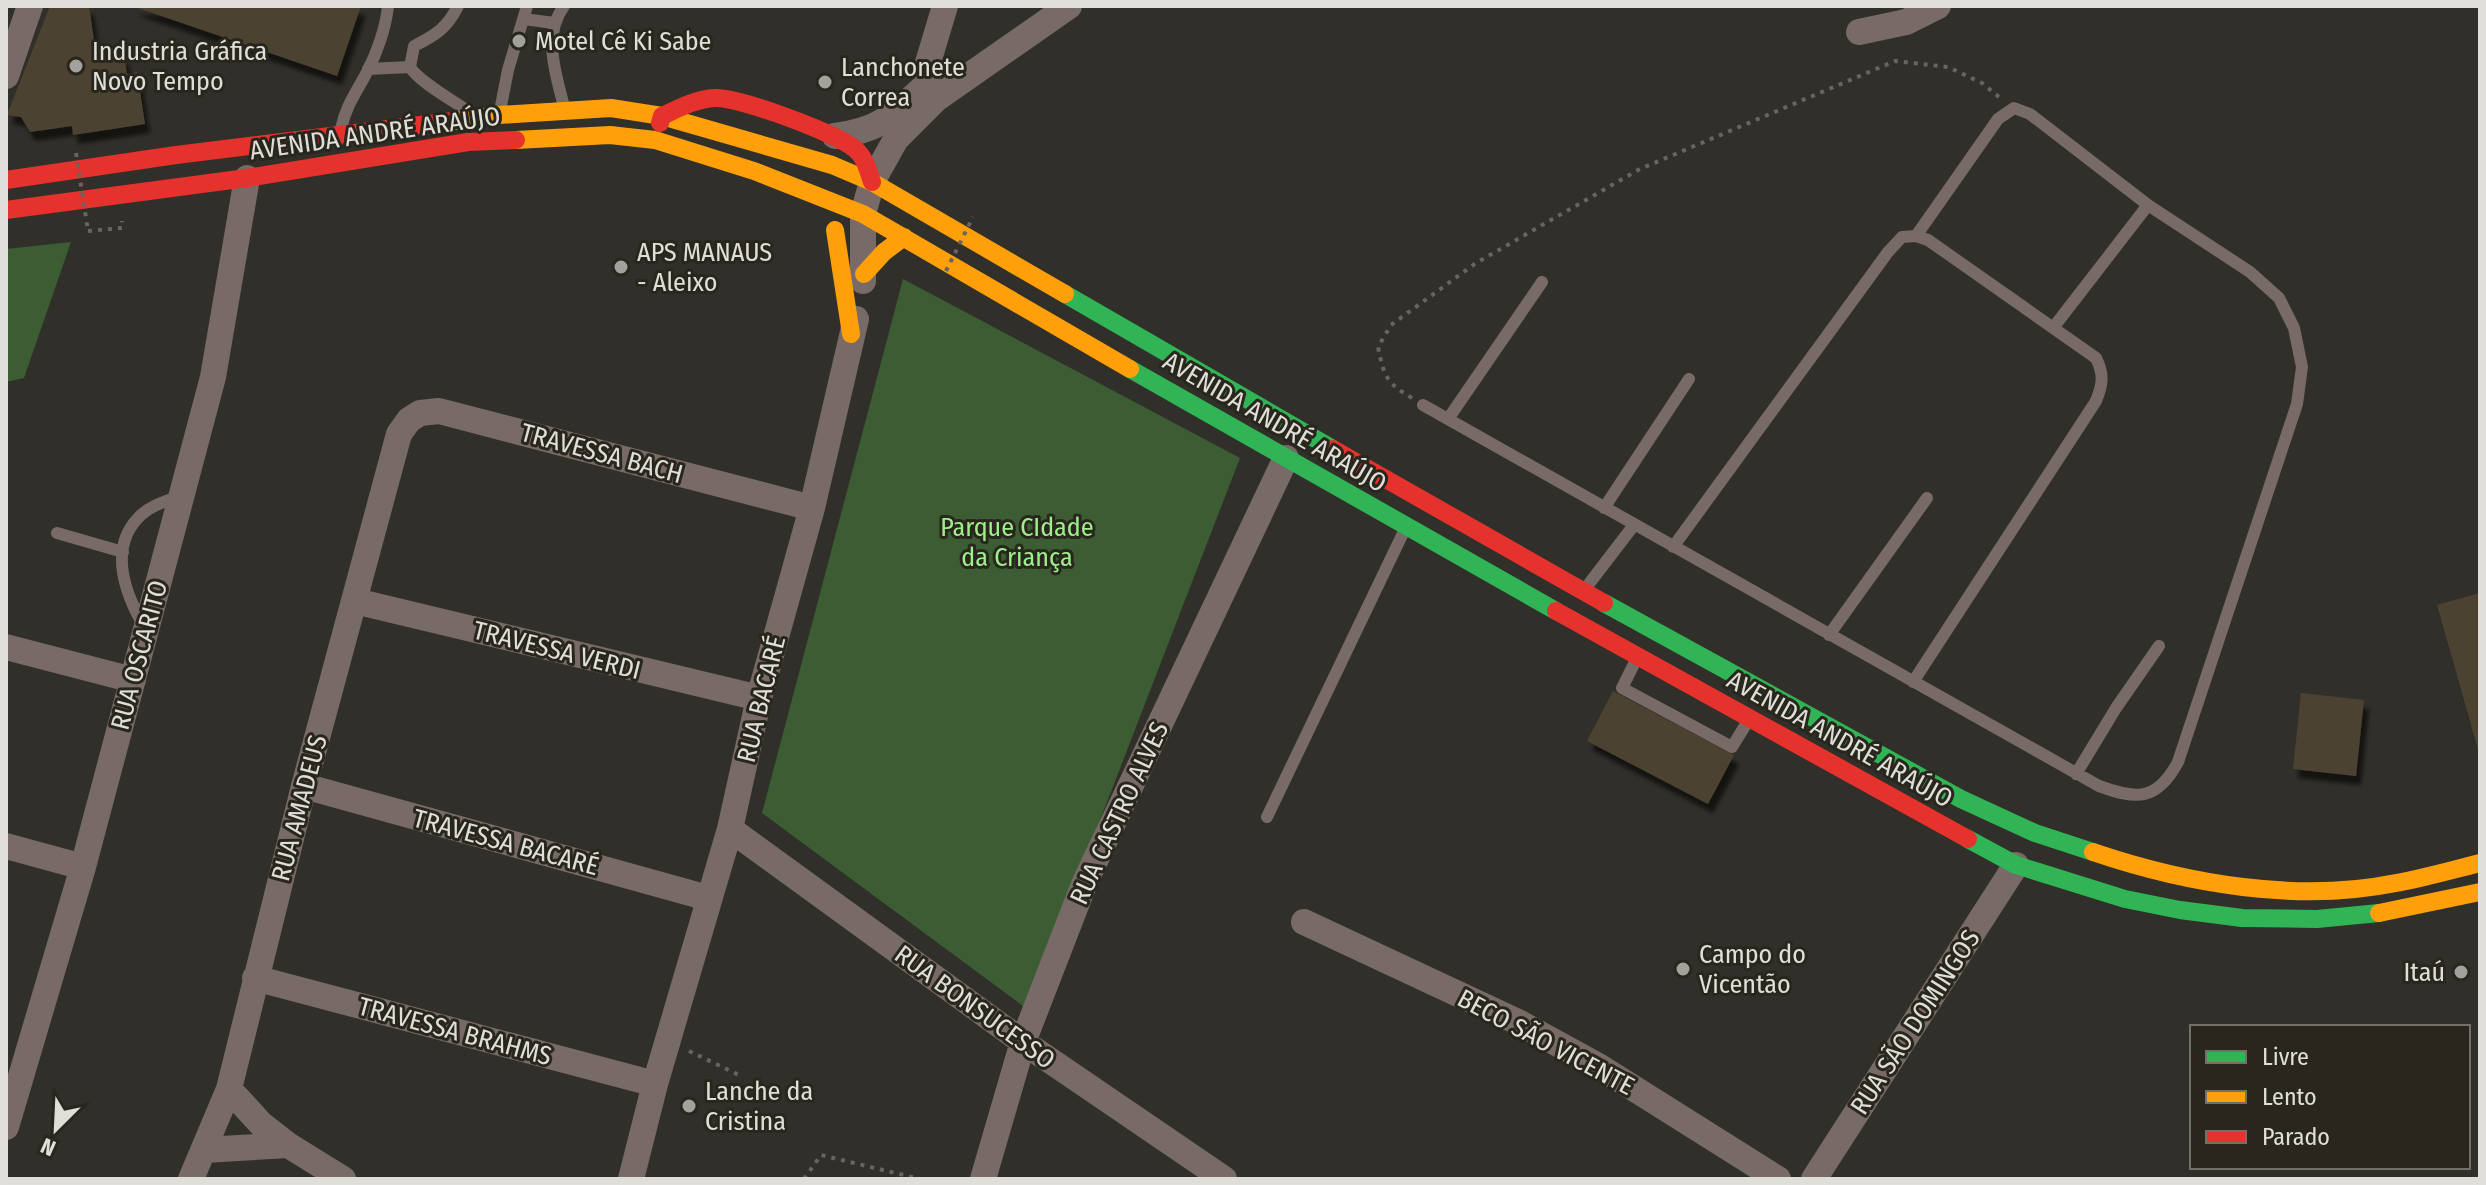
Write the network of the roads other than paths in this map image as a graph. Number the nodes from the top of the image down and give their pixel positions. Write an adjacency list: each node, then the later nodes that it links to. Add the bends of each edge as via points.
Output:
1 (30, 6): 13 (street)
2 (388, 6): 12 (lane)
3 (457, 6): 11 (lane, via 450,23 414,46)
4 (564, 6): 9 (lane)
5 (945, 6): 14 (street, via 927,66)
6 (1069, 6): 14 (street)
7 (1938, 6): 10 (street, via 1906,22)
8 (526, 12): 9 (lane); 16 (lane)
9 (554, 23): 15 (lane, via 552,54)
10 (1859, 32)
11 (410, 67): 12 (lane); 18 (lane, via 416,77)
12 (368, 69): 19 (lane, via 346,108)
13 (6, 76)
14 (932, 92): 20 (street, via 875,127); 25 (street, RUA BACARÉ)
15 (565, 110): 16 (main road, AVENIDA ANDRÉ ARAÚJO); 17 (main road, AVENIDA ANDRÉ ARAÚJO, via 611,108)
16 (499, 115): 18 (main road, AVENIDA ANDRÉ ARAÚJO)
17 (662, 116): 20 (main road, via 699,100 721,98); 21 (main road); 25 (main road, AVENIDA ANDRÉ ARAÚJO, via 832,165)
18 (477, 118): 19 (main road, AVENIDA ANDRÉ ARAÚJO)
19 (340, 135): 24 (main road, AVENIDA ANDRÉ ARAÚJO)
20 (835, 136): 25 (main road, via 865,161)
21 (655, 140): 22 (main road); 23 (main road, AVENIDA ANDRÉ ARAÚJO, via 610,135 468,142); 28 (main road, AVENIDA ANDRÉ ARAÚJO)
22 (682, 167)
23 (247, 178): 27 (main road, AVENIDA ANDRÉ ARAÚJO); 40 (street, RUA OSCARITO, via 213,377)
24 (6, 180)
25 (872, 182): 28 (street, RUA BACARÉ); 49 (main road, AVENIDA ANDRÉ ARAÚJO)
26 (2148, 205): 29 (lane, via 2030,114 2014,108 1998,119); 33 (lane); 60 (lane, via 2250,272 2279,298 2294,328 2302,367 2299,392 2169,778 2154,792 2126,796)
27 (6, 210)
28 (863, 214): 30 (main road, AVENIDA ANDRÉ ARAÚJO); 31 (street, RUA BACARÉ); 34 (main road, via 828,227)
29 (1916, 236): 33 (lane); 47 (lane, via 1902,237 1888,252)
30 (904, 237): 31 (main road); 39 (main road, AVENIDA ANDRÉ ARAÚJO)
31 (864, 274): 34 (street, RUA BACARÉ)
32 (1542, 282): 37 (lane)
33 (2053, 328): 57 (lane, via 2096,358 2103,371 2102,386)
34 (851, 334): 42 (street, RUA BACARÉ)
35 (1689, 379): 43 (lane)
36 (1423, 405): 37 (lane)
37 (1448, 419): 43 (lane)
38 (399, 434): 42 (street, TRAVESSA BACH, via 420,413 439,411); 50 (street, RUA AMADEUS)
39 (1286, 458): 45 (main road, AVENIDA ANDRÉ ARAÚJO); 72 (street, RUA CASTRO ALVES, via 1085,882)
40 (182, 495): 48 (lane, via 137,518); 51 (street, RUA OSCARITO)
41 (1927, 498): 52 (lane)
42 (812, 508): 58 (street, RUA BACARÉ)
43 (1604, 508): 44 (lane)
44 (1634, 525): 47 (lane); 49 (lane)
45 (1406, 526): 55 (main road, AVENIDA ANDRÉ ARAÚJO); 62 (lane)
46 (57, 533): 48 (lane)
47 (1673, 547): 52 (lane)
48 (123, 552): 51 (lane, via 126,590)
49 (1583, 591): 65 (main road, AVENIDA ANDRÉ ARAÚJO, via 1961,799 2035,833 2107,857 2249,888 2317,891 2394,884)
50 (355, 601): 58 (street, TRAVESSA VERDI); 61 (street, RUA AMADEUS)
51 (146, 629): 56 (street, RUA OSCARITO)
52 (1829, 635): 57 (lane)
53 (2159, 646): 60 (lane)
54 (6, 647): 56 (street)
55 (1637, 657): 59 (main road, AVENIDA ANDRÉ ARAÚJO); 59 (lane, via 1622,688 1732,747)
56 (133, 680): 67 (street, RUA OSCARITO)
57 (1913, 682): 60 (lane)
58 (759, 698): 63 (street, RUA BACARÉ)
59 (1750, 719): 66 (main road, AVENIDA ANDRÉ ARAÚJO)
60 (2076, 774)
61 (304, 786): 69 (street, TRAVESSA BACARÉ); 71 (street, RUA AMADEUS)
62 (1267, 817)
63 (730, 829): 69 (street, RUA BACARÉ); 72 (street, RUA BONSUCESSO)
64 (6, 846): 67 (street)
65 (2480, 863)
66 (2016, 865): 68 (main road, AVENIDA ANDRÉ ARAÚJO, via 2125,899 2242,918 2384,913); 85 (street, RUA SÃO DOMINGOS)
67 (83, 867): 73 (street, RUA OSCARITO)
68 (2480, 892)
69 (708, 898): 74 (street, RUA BACARÉ)
70 (1304, 922): 84 (street, BECO SÃO VICENTE, via 1518,1022)
71 (255, 978): 74 (street, TRAVESSA BRAHMS); 75 (street, RUA AMADEUS)
72 (1023, 1042): 82 (street, RUA CASTRO ALVES); 83 (street, RUA BONSUCESSO)
73 (15, 1060): 76 (street, RUA OSCARITO)
74 (655, 1084): 81 (street, RUA BACARÉ)
75 (229, 1089): 77 (street); 78 (street, RUA AMADEUS)
76 (6, 1127)
77 (288, 1145): 78 (street); 80 (street)
78 (204, 1150): 79 (street, RUA AMADEUS)
79 (191, 1179)
80 (343, 1179)
81 (631, 1179)
82 (983, 1179)
83 (1224, 1179)
84 (1778, 1179)
85 (1814, 1179)

